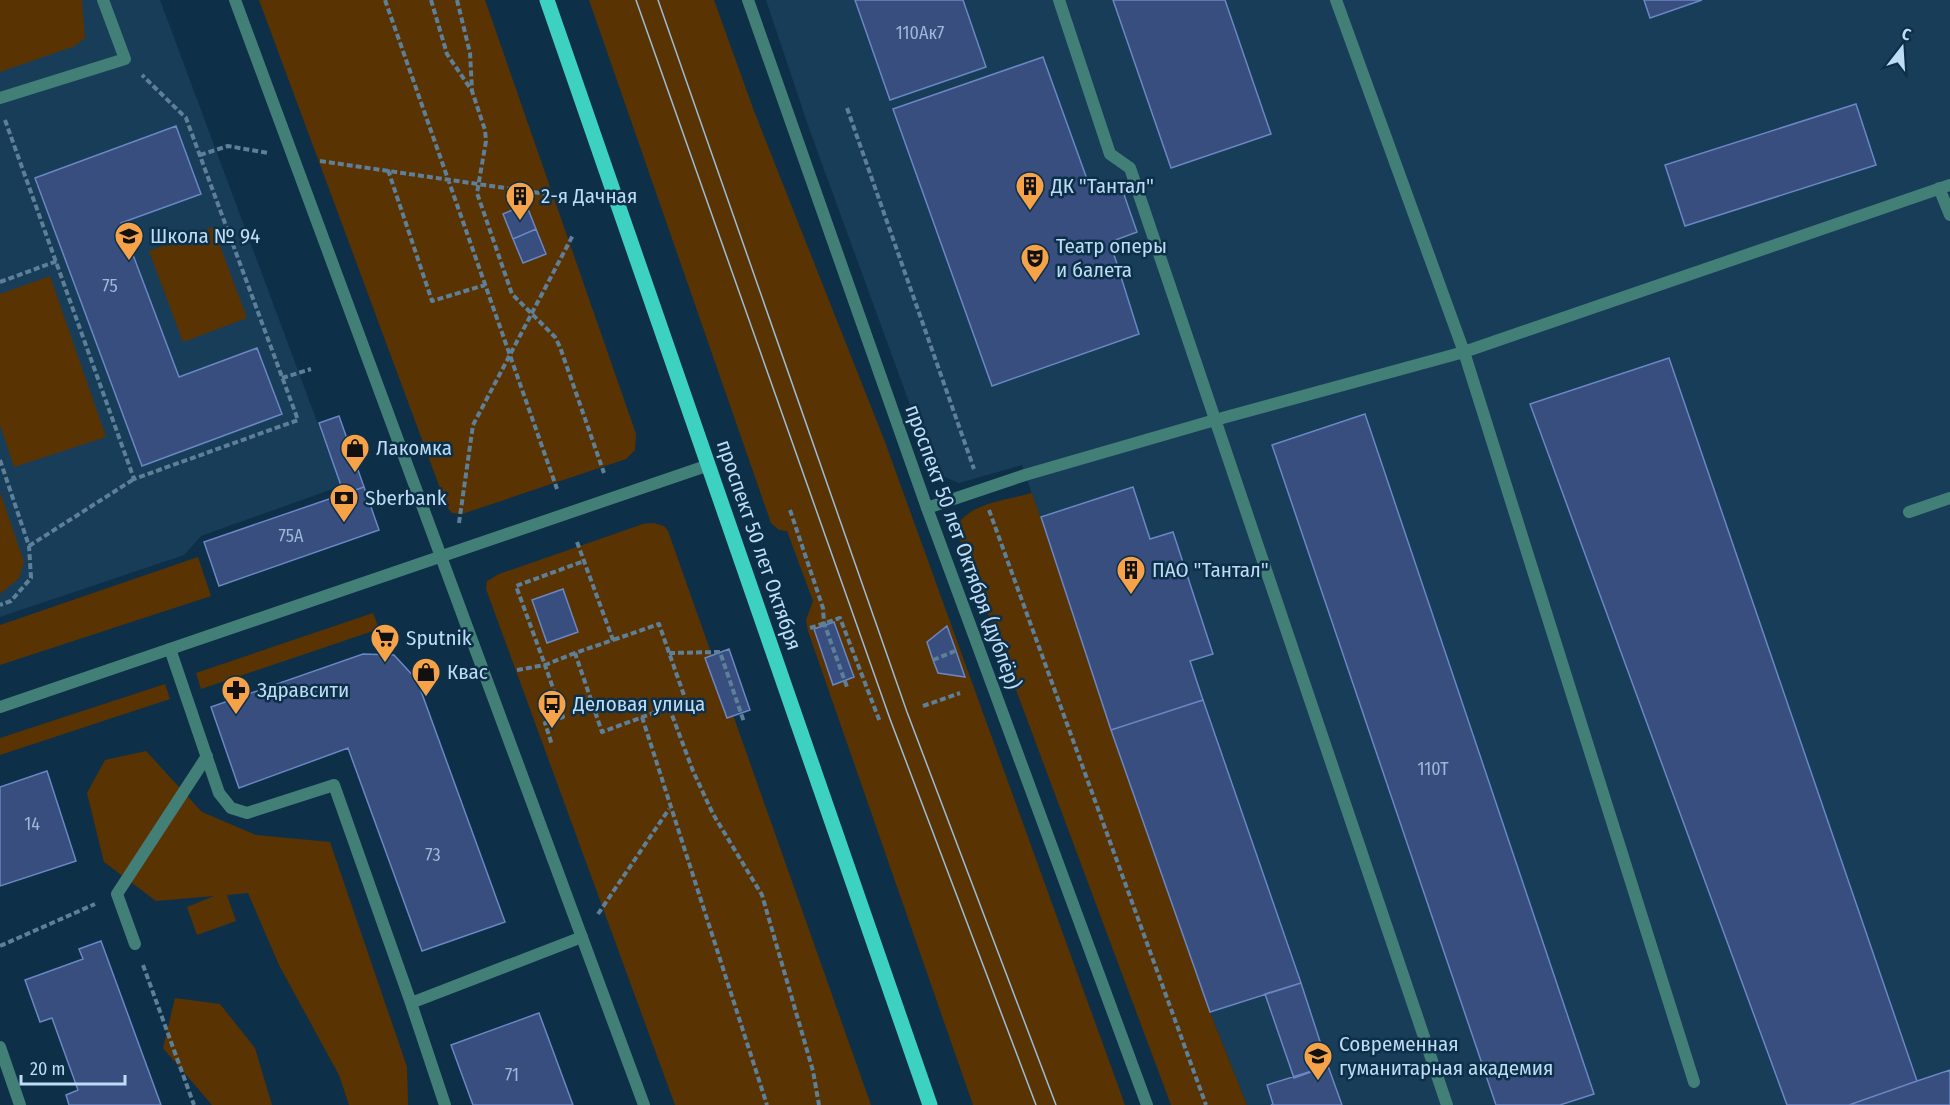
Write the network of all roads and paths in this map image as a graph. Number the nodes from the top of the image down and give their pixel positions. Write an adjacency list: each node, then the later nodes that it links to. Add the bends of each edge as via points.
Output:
1 (103, 0): 10 (street)
2 (235, 0): 16 (street)
3 (385, 0): 18 (path)
4 (431, 0): 11 (path, via 447,54)
5 (457, 0): 11 (path, via 470,53)
6 (547, 0): 34 (main road, проспект 50 лет Октября)
7 (748, 0): 40 (street, проспект 50 лет Октября (дублёр))
8 (1059, 0): 32 (street, via 1110,154 1130,168)
9 (1336, 0): 28 (street)
10 (125, 59): 12 (street); 15 (path, via 186,118)
11 (472, 91): 19 (path, via 486,141)
12 (0, 98)
13 (847, 108): 38 (path)
14 (4, 116): 24 (path)
15 (200, 156): 16 (path, via 228,147); 31 (path)
16 (293, 157): 17 (path); 46 (street)
17 (388, 170): 18 (path); 26 (path, via 432,302)
18 (447, 178): 19 (path); 26 (path)
19 (478, 182): 21 (path); 27 (path, via 482,211 512,294)
20 (1945, 187): 22 (street); 28 (street)
21 (560, 196)
22 (1950, 215)
23 (573, 235): 27 (path)
24 (57, 261): 25 (path); 36 (path)
25 (0, 282)
26 (485, 285): 29 (path)
27 (532, 314): 29 (path); 35 (path, via 560,347)
28 (1464, 352): 32 (street); 76 (street)
29 (510, 356): 37 (path); 43 (path, via 473,425)
30 (311, 369): 31 (path)
31 (282, 378): 36 (path, via 298,420)
32 (1215, 420): 38 (street); 86 (street)
33 (0, 460): 45 (path)
34 (709, 465): 46 (street); 83 (main road, проспект 50 лет Октября)
35 (604, 473)
36 (134, 479): 45 (path)
37 (557, 489)
38 (981, 490): 40 (street); 85 (path)
39 (1950, 498): 42 (street)
40 (927, 508): 84 (street, проспект 50 лет Октября (дублёр))
41 (790, 510): 49 (path, via 823,608)
42 (1909, 512)
43 (459, 523)
44 (577, 542): 47 (path)
45 (29, 546): 48 (path, via 31,578 11,601)
46 (442, 556): 52 (street); 71 (street)
47 (584, 561): 51 (path); 57 (path, via 516,586)
48 (0, 604)
49 (824, 623): 50 (path); 59 (path); 66 (path, via 840,618)
50 (810, 628)
51 (613, 640): 54 (path); 55 (path, via 659,624)
52 (170, 650): 63 (street); 68 (street)
53 (956, 651): 56 (path)
54 (575, 653): 57 (path); 64 (path, via 602,732)
55 (669, 653): 62 (path, via 686,701); 65 (path, via 720,652)
56 (933, 660)
57 (545, 664): 58 (path); 67 (path, via 563,717 545,723)
58 (517, 670)
59 (847, 687)
60 (960, 693): 61 (path)
61 (923, 706)
62 (669, 707): 64 (path); 82 (path, via 713,814 762,895 813,1071)
63 (0, 708)
64 (642, 717): 69 (path)
65 (744, 722)
66 (880, 722)
67 (552, 745)
68 (207, 756): 70 (street); 74 (street, via 219,793 231,808 247,813 334,785)
69 (669, 808): 71 (path); 81 (path)
70 (117, 894): 72 (street); 73 (path)
71 (582, 937): 74 (street); 80 (street)
72 (135, 944): 78 (path)
73 (0, 946)
74 (411, 1003): 79 (street)
75 (0, 1047): 77 (street)
76 (1694, 1082)
77 (20, 1105)
78 (194, 1105)
79 (445, 1105)
80 (644, 1105)
81 (767, 1105)
82 (819, 1105)
83 (930, 1105)
84 (1148, 1105)
85 (1206, 1105)
86 (1447, 1105)

